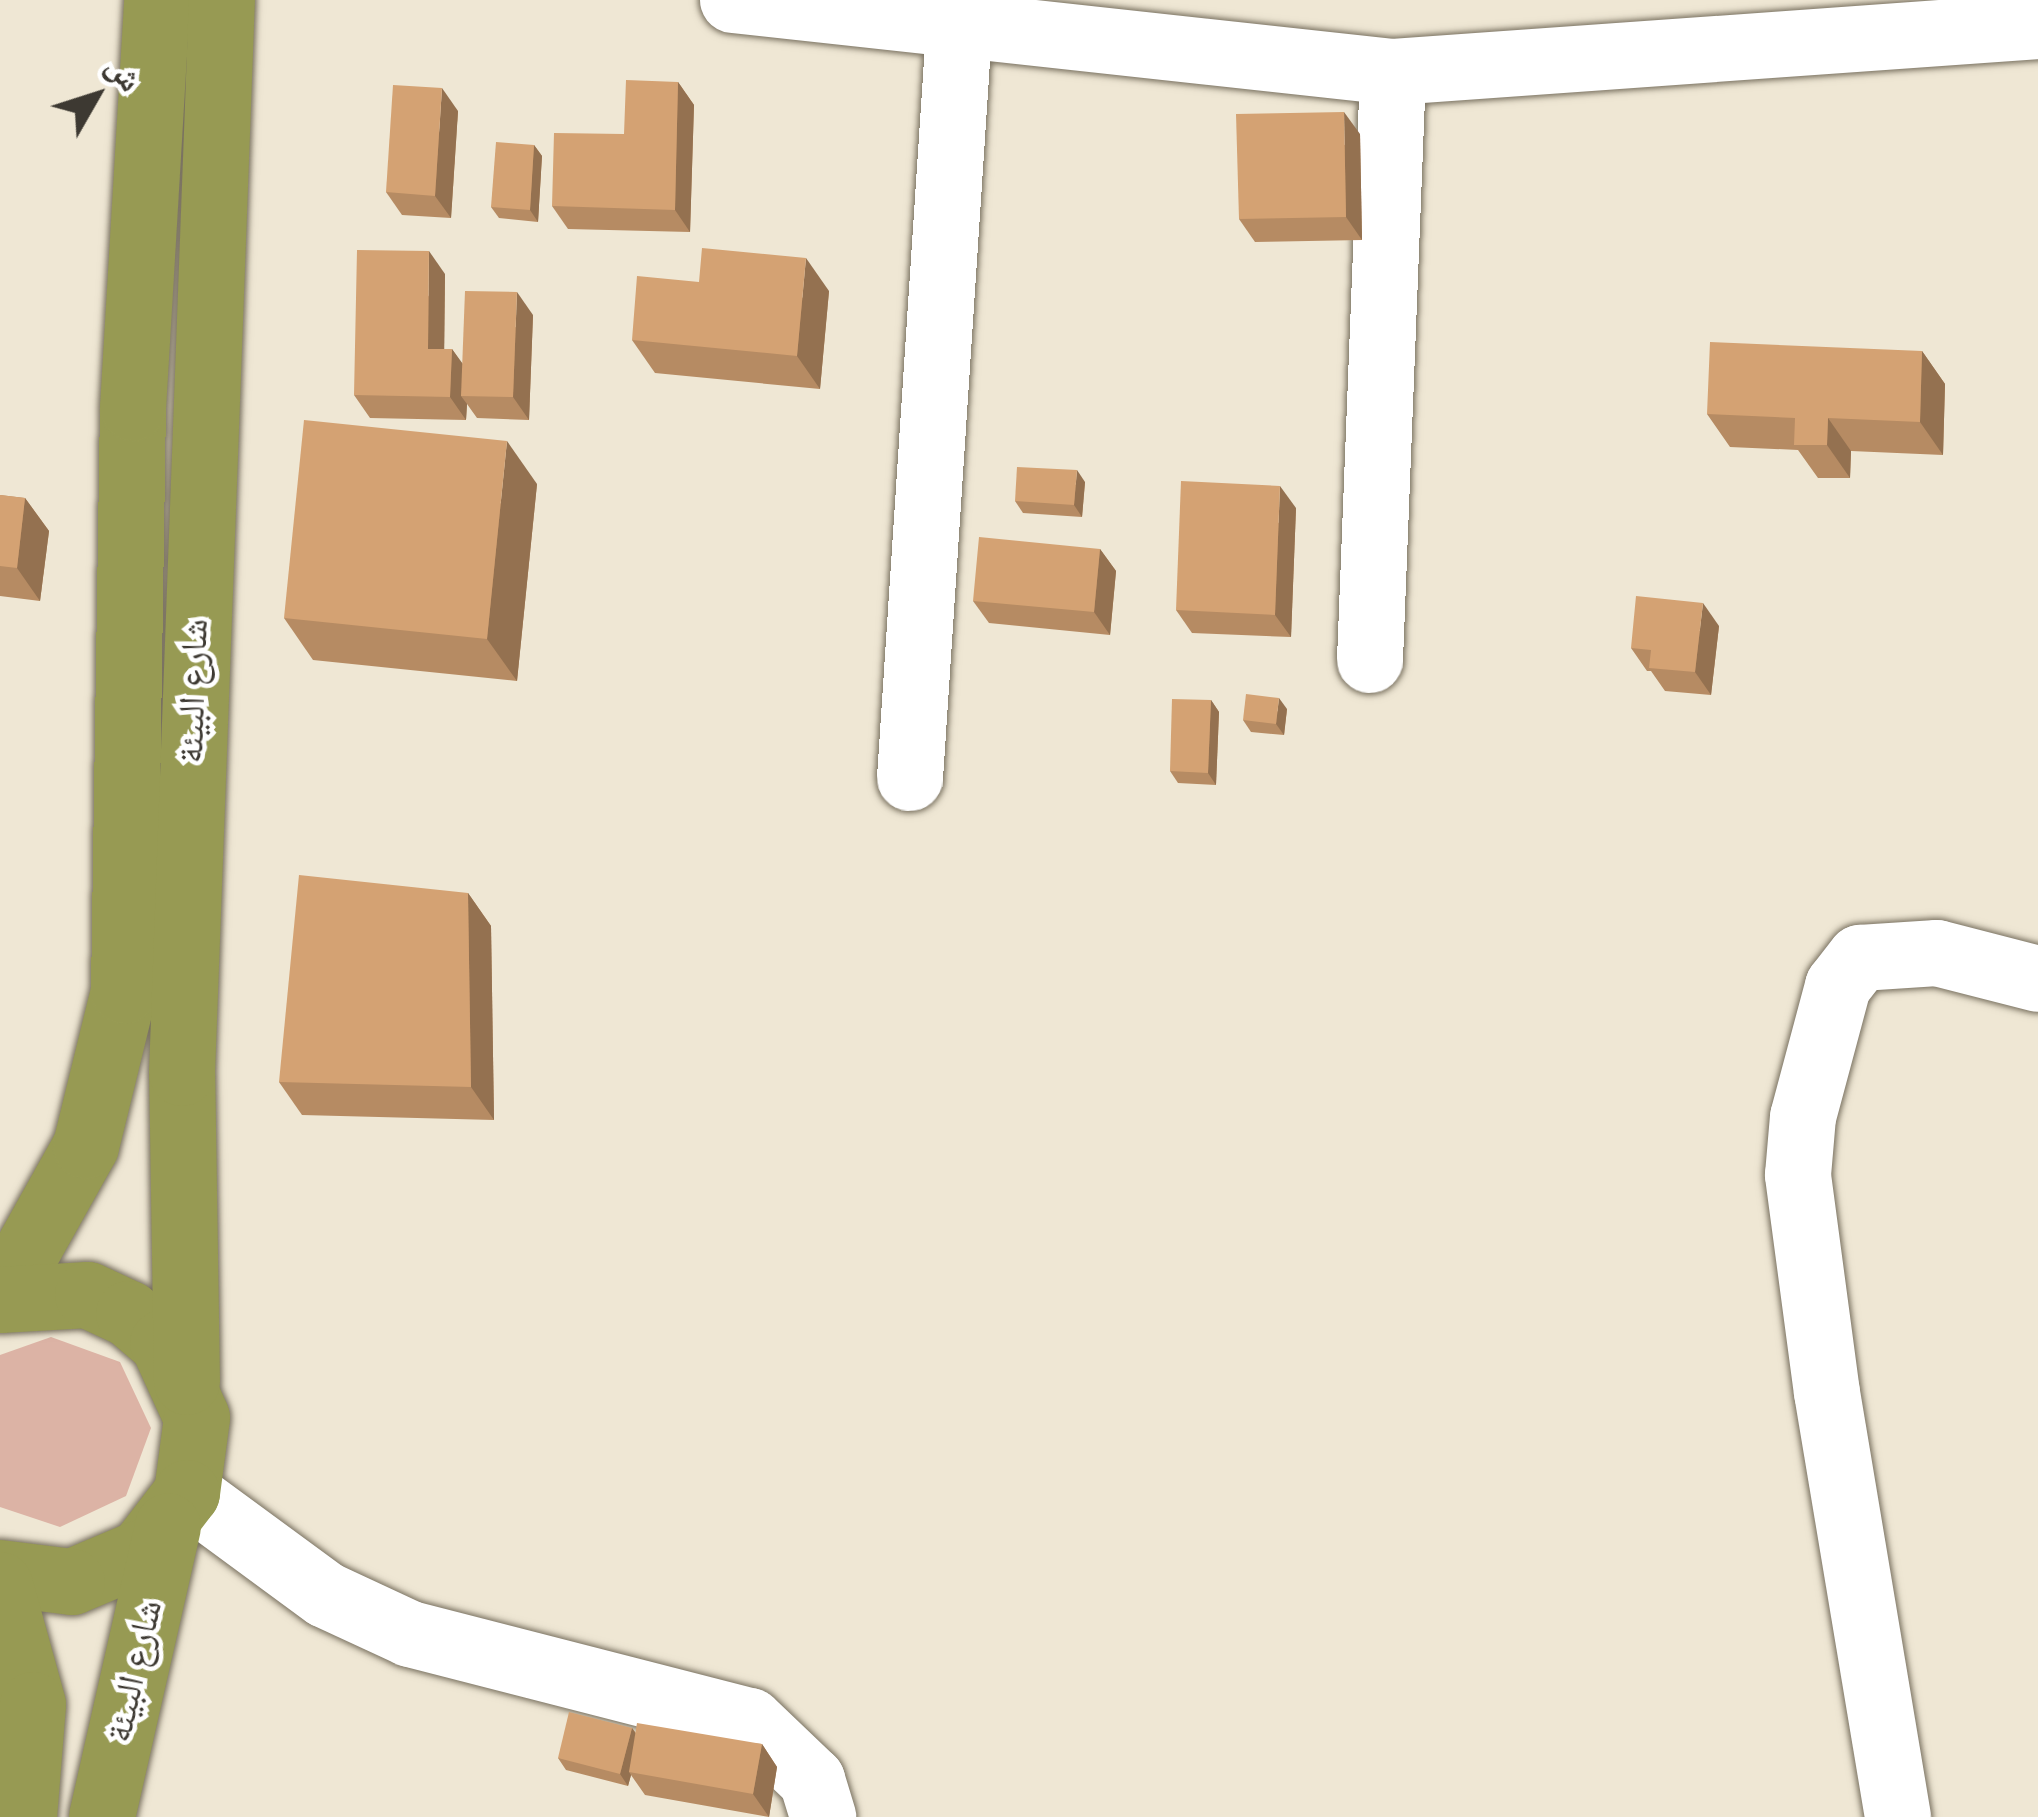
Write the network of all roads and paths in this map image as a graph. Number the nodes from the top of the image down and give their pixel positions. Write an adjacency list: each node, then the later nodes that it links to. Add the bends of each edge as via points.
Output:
1 (157, 0): 11 (highway, شارع البيئة, via 133,408 124,991 93,1126)
2 (222, 0): 12 (highway, شارع البيئة, via 182,1073)
3 (734, 0): 6 (street)
4 (1653, 26): 5 (street); 7 (street)
5 (2038, 26)
6 (959, 30): 7 (street); 9 (street)
7 (1393, 72): 8 (street)
8 (1370, 660)
9 (910, 778)
10 (2038, 980): 19 (street, via 1937,953 1860,958 1838,986 1803,1117 1798,1175 1827,1393)
11 (0, 1300): 12 (highway, via 44,1291 109,1304 163,1342)
12 (187, 1382): 13 (highway, شارع البيئة, via 197,1418)
13 (178, 1510): 14 (highway, via 90,1577); 17 (highway, شارع البيئة); 18 (street, via 410,1634 749,1721 812,1780)
14 (0, 1573)
15 (0, 1585): 16 (highway, via 33,1705)
16 (24, 1817)
17 (102, 1817)
18 (823, 1817)
19 (1898, 1817)

